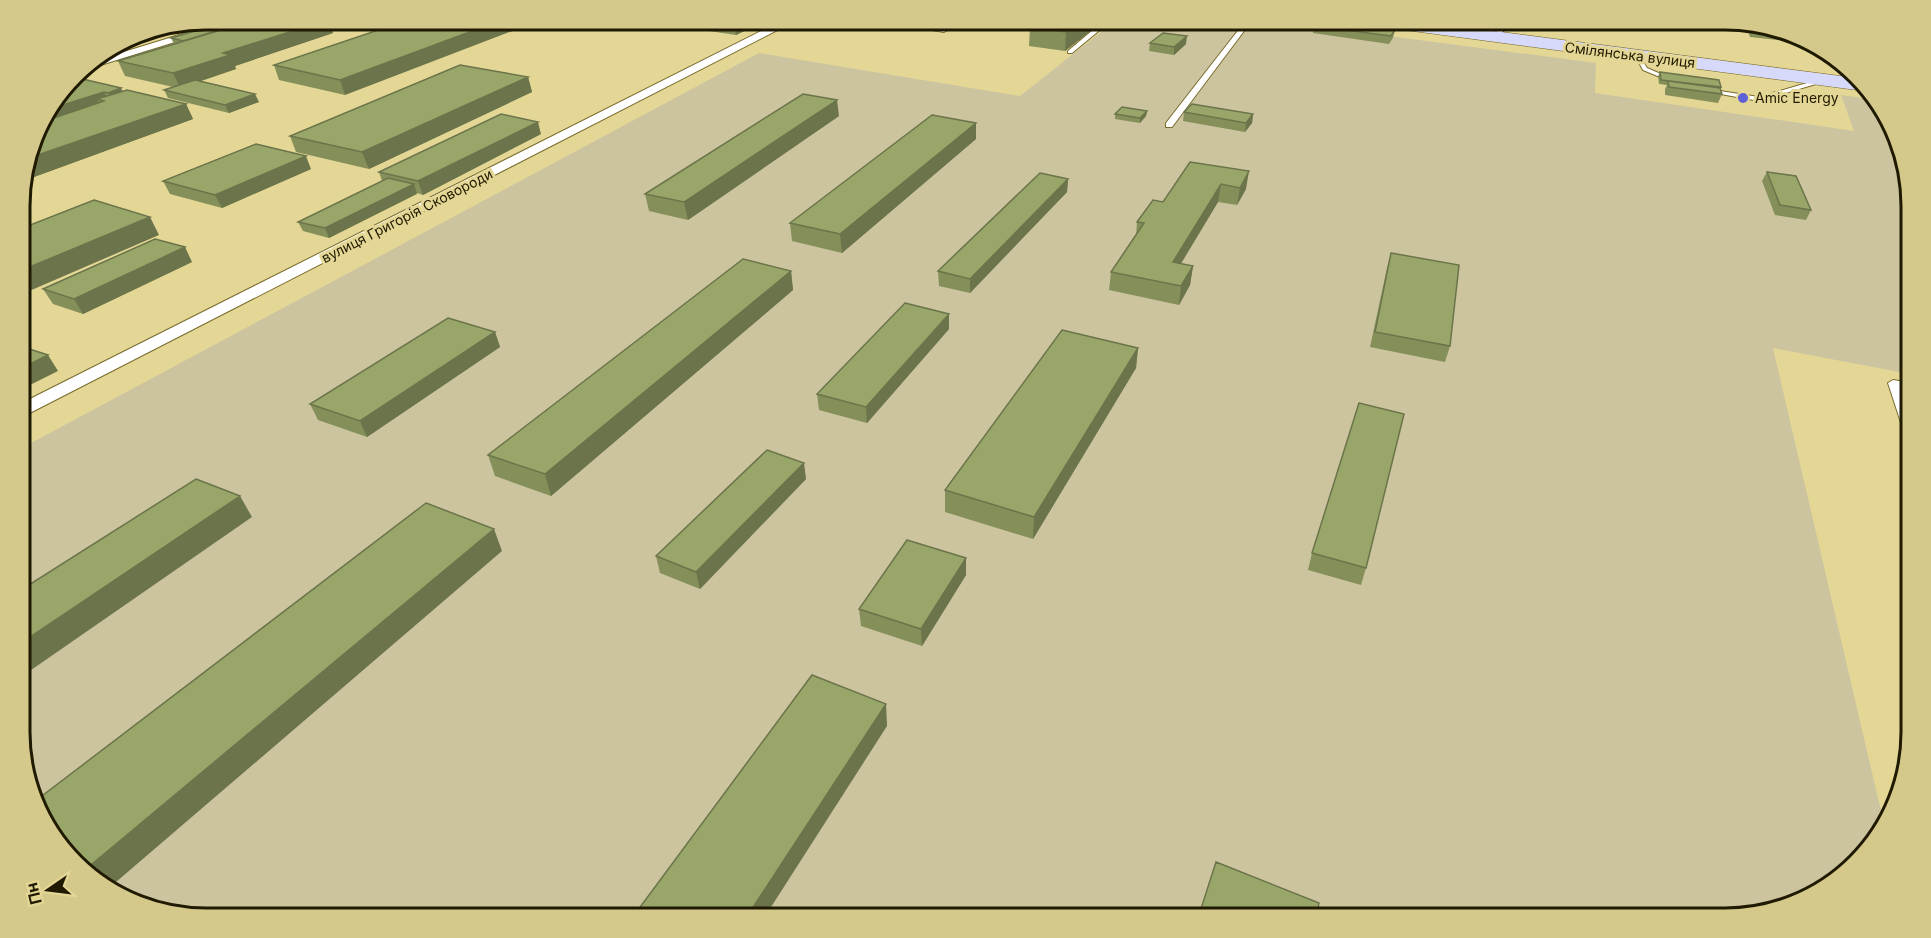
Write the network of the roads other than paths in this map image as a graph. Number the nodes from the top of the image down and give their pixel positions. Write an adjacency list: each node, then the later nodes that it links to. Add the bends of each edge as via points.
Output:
1 (210, 30): 8 (street)
2 (774, 30): 17 (street, вулиця Григорія Сковороди)
3 (1098, 30): 6 (lane)
4 (1242, 30): 14 (lane)
5 (1501, 30): 7 (main road, Смілянська вулиця)
6 (1070, 52)
7 (1637, 56): 10 (main road, Смілянська вулиця); 12 (lane, via 1645,69)
8 (110, 60): 9 (street)
9 (107, 61)
10 (1824, 80): 11 (main road, Смілянська вулиця); 13 (lane, via 1759,99)
11 (1852, 84)
12 (1682, 85)
13 (1703, 91)
14 (1169, 125)
15 (1901, 384): 16 (lane, via 1893,383)
16 (1901, 406)
17 (30, 407)

